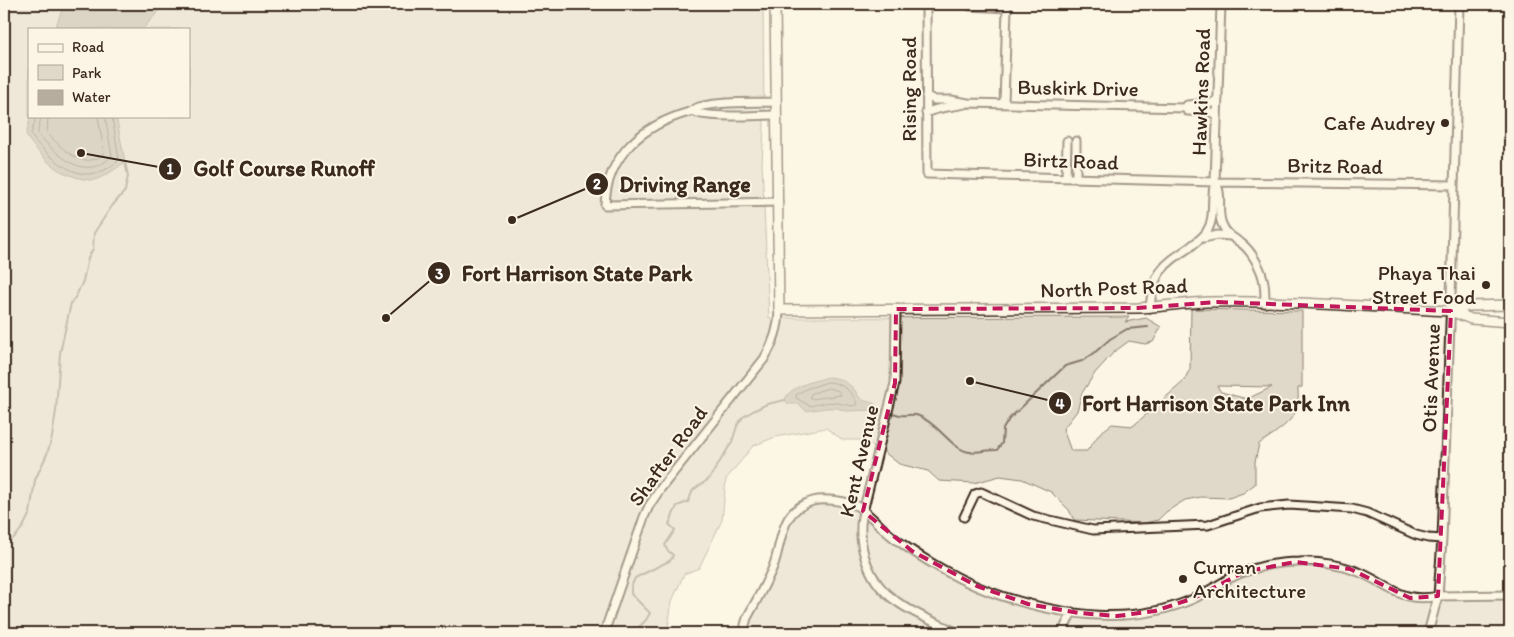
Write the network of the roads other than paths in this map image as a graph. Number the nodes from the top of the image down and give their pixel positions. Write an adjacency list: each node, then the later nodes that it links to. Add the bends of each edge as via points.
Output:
1 (774, 4): 8 (street)
2 (926, 4): 6 (street, Rising Road)
3 (1221, 4): 7 (street, Hawkins Road)
4 (1459, 4): 22 (street, Otis Avenue)
5 (970, 6): 10 (street, via 1007,8)
6 (926, 96): 9 (street, Buskirk Drive); 13 (street, Rising Road)
7 (1218, 100): 11 (street, Buskirk Drive, via 1187,105); 15 (street, Hawkins Road)
8 (776, 102): 12 (street, via 723,104 697,107); 14 (street)
9 (968, 103): 10 (street, Buskirk Drive); 13 (street, Buskirk Drive)
10 (1004, 104): 11 (street, Buskirk Drive)
11 (1186, 108): 15 (street, Buskirk Drive, via 1187,111 1211,112)
12 (692, 111): 14 (street, via 722,115); 23 (street, via 653,126 631,144 614,168 605,204)
13 (926, 113): 18 (street, Rising Road)
14 (776, 115): 23 (street)
15 (1217, 116): 21 (street, Hawkins Road)
16 (1067, 141): 19 (street)
17 (1076, 141): 20 (street)
18 (927, 174): 19 (street, Birtz Road)
19 (1066, 178): 20 (street, Birtz Road)
20 (1076, 178): 21 (street, Birtz Road)
21 (1215, 182): 22 (street, Britz Road); 24 (street, Hawkins Road, via 1219,188 1220,219); 25 (street, Hawkins Road, via 1212,219)
22 (1454, 185): 31 (street, Otis Avenue)
23 (778, 202): 30 (street)
24 (1230, 237): 25 (street, via 1217,235); 26 (street, Hawkins Road, via 1242,243 1261,272)
25 (1199, 240): 29 (street, Hawkins Road, via 1168,262 1155,278)
26 (1265, 303): 29 (street, North Post Road, via 1195,303); 31 (street, North Post Road)
27 (1510, 305): 31 (street, North Post Road, via 1469,306)
28 (896, 308): 29 (street, North Post Road); 30 (street, North Post Road); 33 (street, Kent Avenue, via 893,391)
29 (1150, 308)
30 (779, 310): 39 (street, Shafter Road, via 776,334 764,359 649,506)
31 (1451, 311): 32 (street, North Post Road, via 1471,319); 35 (street, Otis Avenue)
32 (1510, 322)
33 (863, 511): 38 (street, via 912,551 977,586 1028,604); 40 (street, via 852,504 823,500 805,504 794,512 784,526 772,567 747,618); 41 (street, Kent Avenue, via 861,543 876,581 904,607)
34 (964, 517): 35 (street, via 975,494 981,492 1033,516 1092,530 1208,525 1272,506 1329,507 1355,510 1416,535)
35 (1442, 539): 37 (street, Otis Avenue)
36 (1510, 595): 37 (street)
37 (1438, 596): 38 (street, via 1410,598 1350,569 1295,562 1244,572 1194,598 1155,612 1117,616); 43 (street, Otis Avenue)
38 (1072, 612): 42 (street)
39 (604, 633)
40 (744, 633)
41 (958, 633)
42 (1062, 633)
43 (1428, 633)

